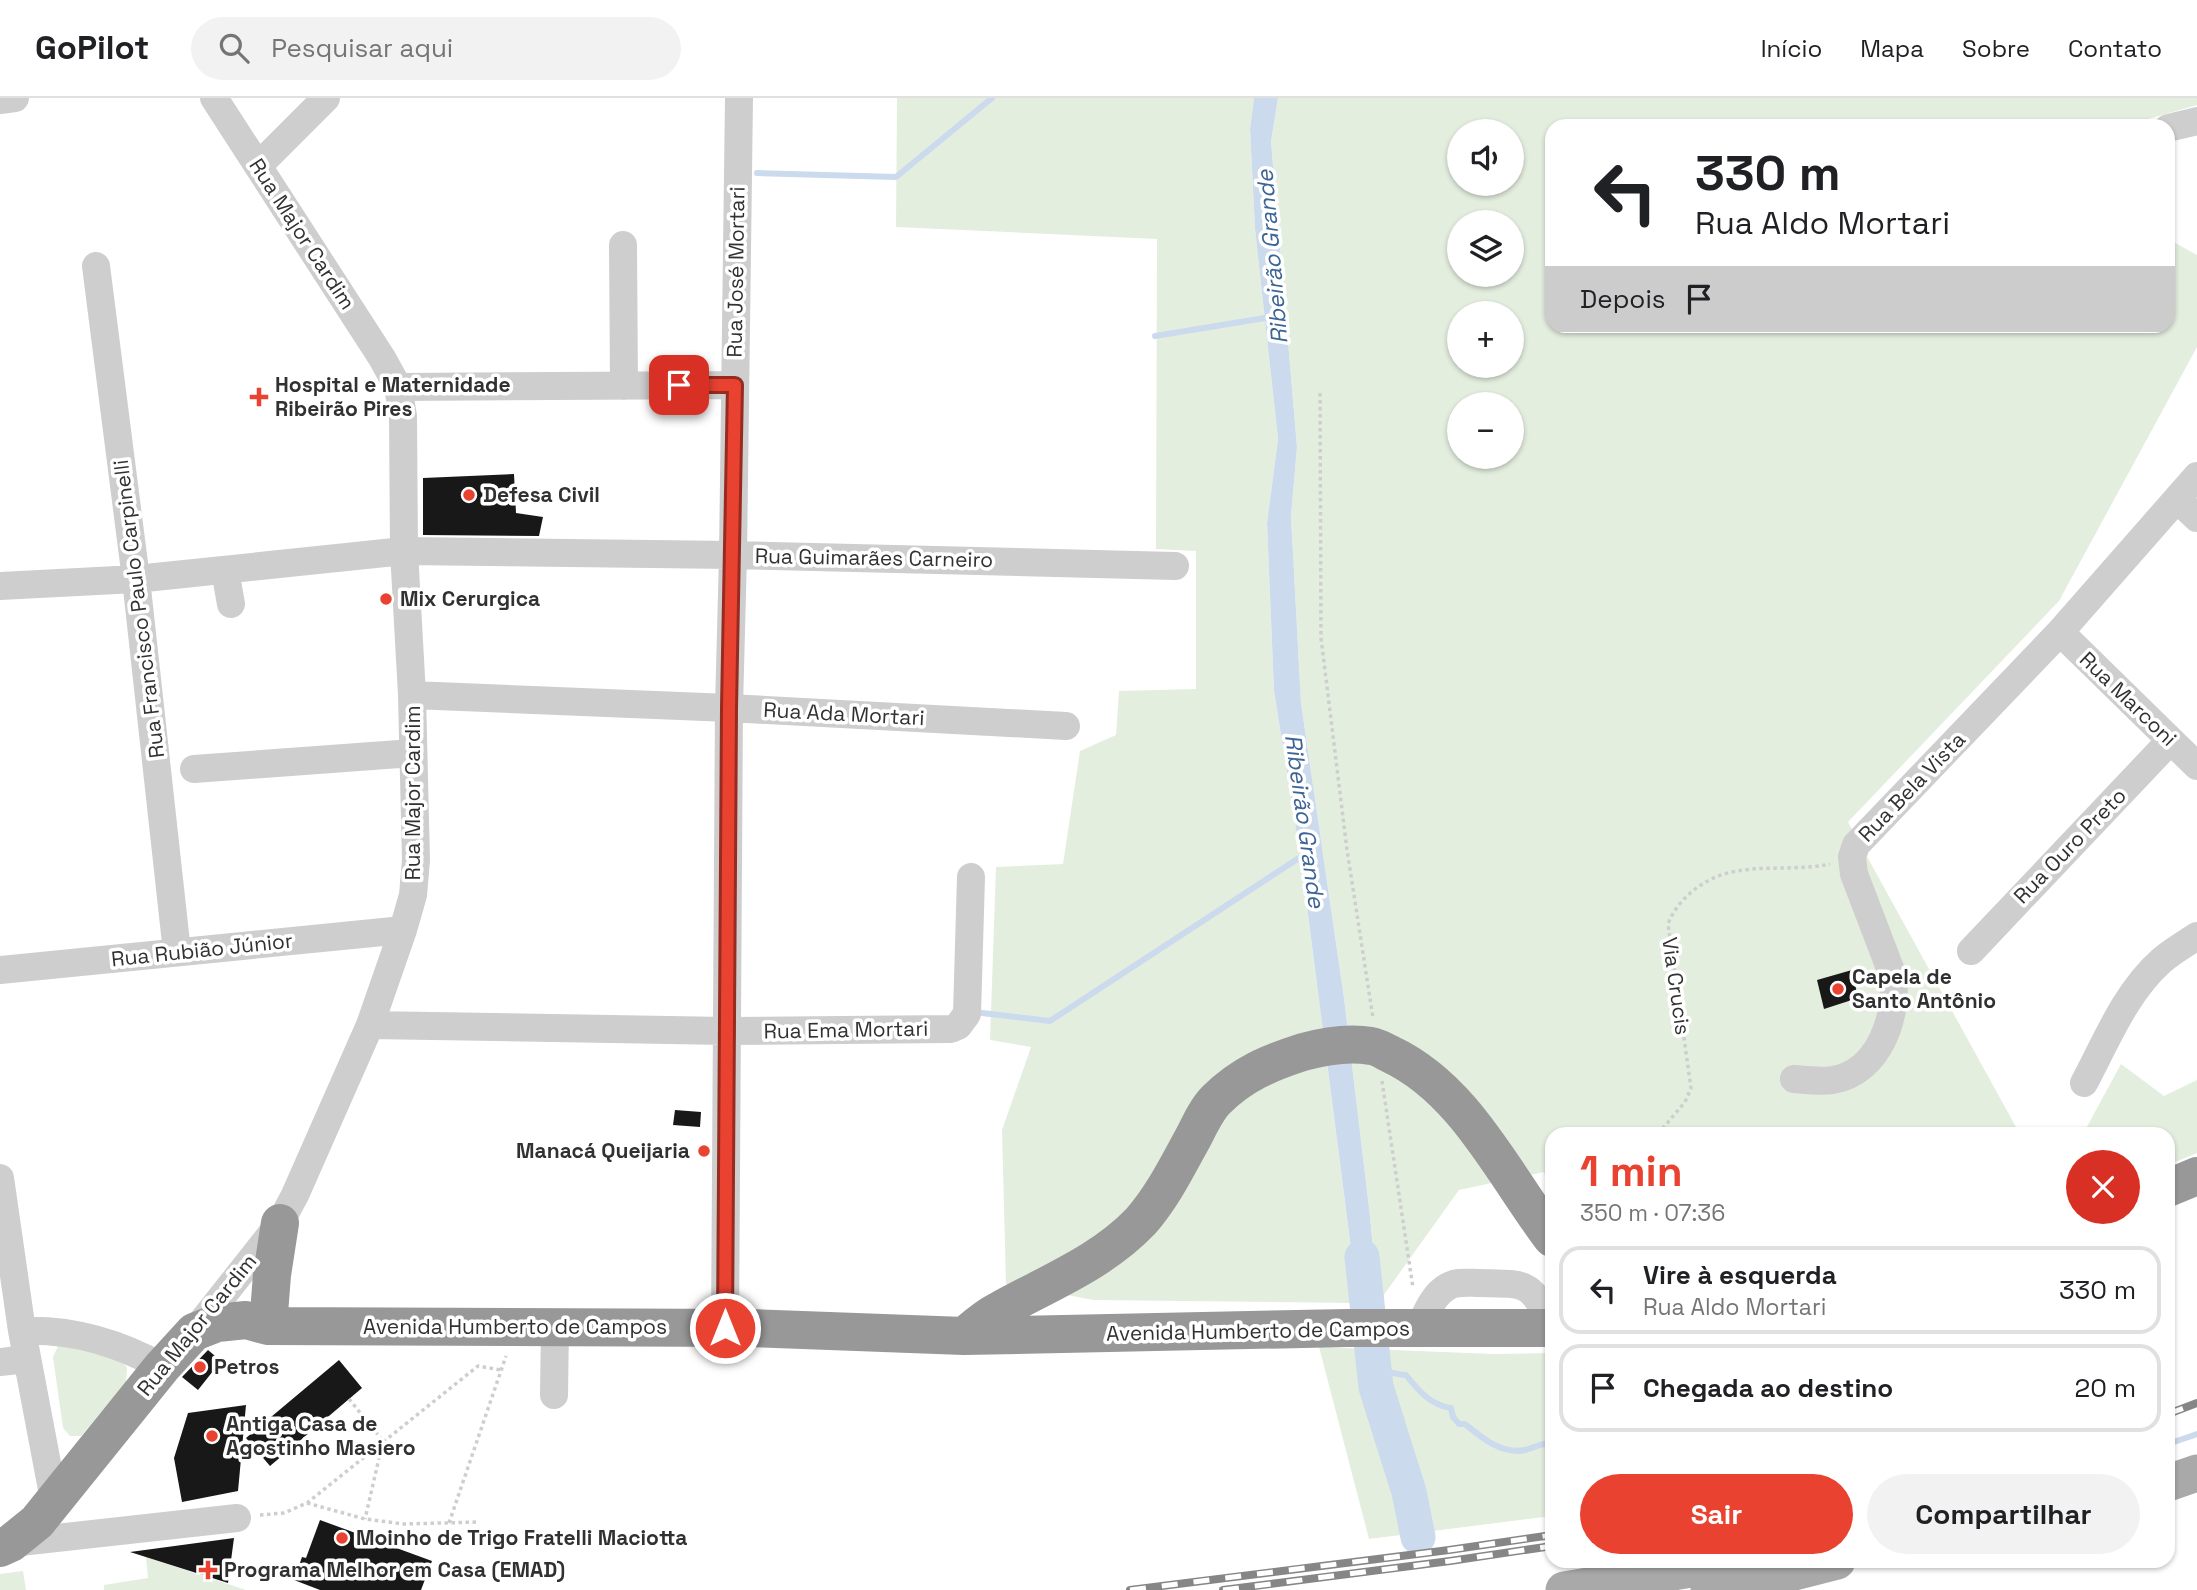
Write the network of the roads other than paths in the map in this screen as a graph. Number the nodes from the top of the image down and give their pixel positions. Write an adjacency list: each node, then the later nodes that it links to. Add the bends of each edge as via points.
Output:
1 (15, 98): 5 (street)
2 (214, 98): 8 (street, Rua Major Cardim)
3 (326, 98): 8 (street)
4 (739, 98): 11 (street, Rua José Mortari)
5 (0, 100)
6 (2197, 121): 7 (street)
7 (2175, 126)
8 (258, 166): 13 (street, Rua Major Cardim)
9 (623, 246): 12 (street)
10 (96, 266): 20 (street, Rua Francisco Paulo Carpinelli)
11 (735, 385): 12 (street); 17 (street, Rua José Mortari)
12 (624, 386): 13 (street)
13 (397, 387): 16 (street, Rua Major Cardim, via 403,416)
14 (2197, 476): 15 (street, Rua Bela Vista)
15 (2187, 508): 23 (street, Rua Bela Vista)
16 (404, 551): 17 (street, Rua Guimarães Carneiro); 19 (street, Rua Guimarães Carneiro); 24 (street, Rua Major Cardim)
17 (733, 555): 18 (street, Rua Guimarães Carneiro); 25 (street, Rua José Mortari)
18 (1175, 565)
19 (225, 570): 20 (street, Rua Guimarães Carneiro); 22 (street)
20 (136, 579): 21 (street, Rua Guimarães Carneiro); 35 (street, Rua Francisco Paulo Carpinelli)
21 (0, 586)
22 (231, 604)
23 (2060, 632): 27 (street, Rua Marconi); 39 (street, Rua Bela Vista, via 1856,845 1854,874 1893,976 1893,1013 1886,1036 1853,1073 1833,1080)
24 (412, 695): 25 (street, Rua Ada Mortari); 28 (street, Rua Major Cardim)
25 (729, 708): 26 (street, Rua Ada Mortari); 38 (street, Rua José Mortari)
26 (1066, 726)
27 (2170, 741): 29 (street, Rua Marconi); 34 (street, Rua Ouro Preto)
28 (413, 753): 30 (street); 32 (street, Rua Major Cardim, via 416,869)
29 (2197, 766)
30 (194, 769)
31 (971, 877): 38 (street, Rua Ema Mortari, via 967,1014 958,1026)
32 (404, 930): 35 (street, Rua Rubião Júnior); 37 (street, Rua Major Cardim)
33 (2197, 936): 40 (street, via 2144,979)
34 (1970, 951)
35 (177, 952): 36 (street, Rua Rubião Júnior)
36 (0, 971)
37 (370, 1025): 38 (street, Rua Ema Mortari); 44 (street, Rua Major Cardim, via 310,1165)
38 (727, 1031): 49 (street, Rua José Mortari)
39 (1794, 1079)
40 (2084, 1083)
41 (2197, 1175): 43 (highway)
42 (0, 1178): 50 (street)
43 (2175, 1185)
44 (279, 1223): 46 (highway); 51 (street, Rua Major Cardim)
45 (1545, 1228): 52 (highway, via 1453,1101 1422,1072 1376,1047 1342,1044 1314,1049 1269,1063 1214,1101 1166,1188 1141,1220 1099,1256 997,1311)
46 (268, 1326): 47 (highway, Avenida Humberto de Campos); 51 (highway, Avenida Humberto de Campos, via 246,1320 217,1323)
47 (555, 1326): 49 (highway, Avenida Humberto de Campos); 55 (street)
48 (1545, 1326): 52 (highway, Avenida Humberto de Campos)
49 (725, 1328): 52 (highway, Avenida Humberto de Campos)
50 (22, 1331): 53 (street); 54 (street, via 47,1330 96,1339)
51 (194, 1332): 54 (highway, Rua Major Cardim)
52 (964, 1336)
53 (14, 1361): 58 (street)
54 (162, 1367): 58 (highway, Rua Major Cardim)
55 (554, 1395)
56 (2197, 1473): 57 (main road)
57 (2175, 1481)
58 (54, 1500): 60 (highway, Rua Major Cardim, via 37,1522)
59 (237, 1518): 60 (street)
60 (5, 1546)
61 (1698, 1568): 63 (main road)
62 (1810, 1568): 64 (main road)
63 (1564, 1590)
64 (1709, 1590)

